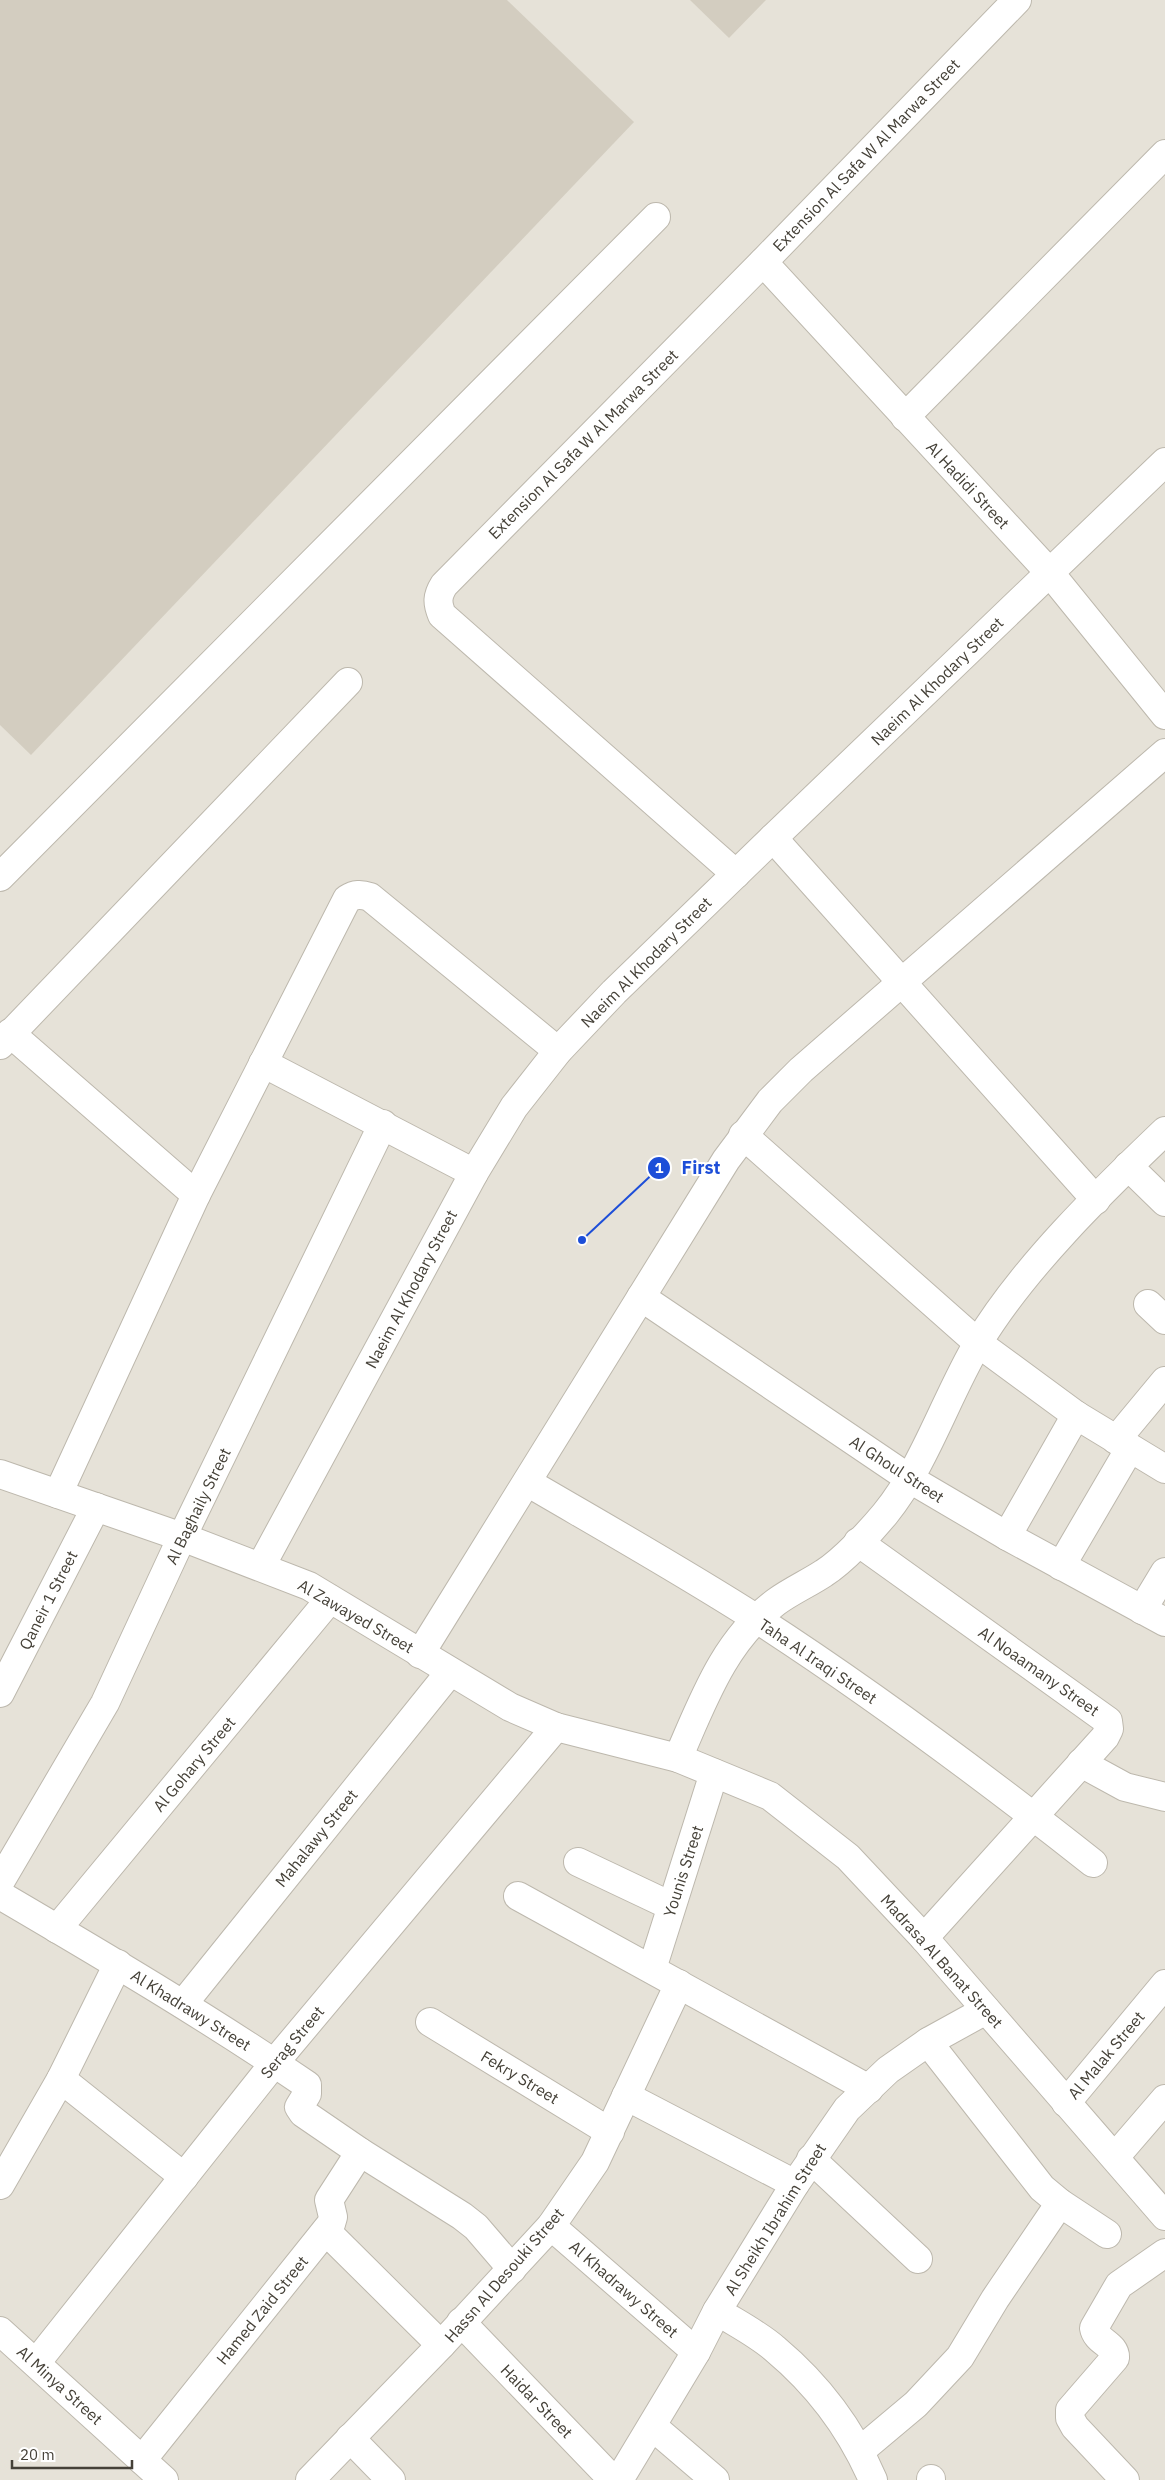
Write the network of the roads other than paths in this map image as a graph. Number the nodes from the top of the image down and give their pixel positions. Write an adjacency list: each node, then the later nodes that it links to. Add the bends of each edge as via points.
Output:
1 (1017, 0): 4 (street, Extension Al Safa W Al Marwa Street)
2 (1165, 154): 5 (street)
3 (656, 217): 13 (street)
4 (763, 262): 5 (street, Al Hadidi Street); 12 (street, Extension Al Safa W Al Marwa Street, via 438,594 442,615)
5 (905, 417): 7 (street, Al Hadidi Street)
6 (1165, 462): 7 (street, Naeim Al Khodary Street)
7 (1050, 573): 9 (street, Al Hadidi Street); 11 (street, Naeim Al Khodary Street)
8 (348, 682): 15 (street)
9 (1165, 715)
10 (1165, 753): 14 (street)
11 (773, 838): 12 (street, Naeim Al Khodary Street); 14 (street)
12 (736, 874): 16 (street, Naeim Al Khodary Street)
13 (0, 876)
14 (903, 981): 20 (street, via 801,1070); 24 (street)
15 (5, 1039): 23 (street)
16 (558, 1051): 17 (street, via 370,897 362,894 347,899); 22 (street, Naeim Al Khodary Street, via 514,1107)
17 (263, 1063): 18 (street); 23 (street)
18 (383, 1124): 22 (street); 38 (street, Al Baghaily Street)
19 (1165, 1131): 21 (street)
20 (743, 1135): 26 (street); 27 (street)
21 (1128, 1166): 24 (street); 25 (street)
22 (474, 1173): 40 (street, Naeim Al Khodary Street)
23 (196, 1195): 35 (street)
24 (1096, 1200): 27 (street, via 1019,1285)
25 (1165, 1202)
26 (641, 1296): 32 (street, Al Ghoul Street); 34 (street)
27 (978, 1343): 29 (street); 32 (street)
28 (1165, 1381): 30 (street)
29 (1076, 1415): 30 (street); 37 (street)
30 (1123, 1444): 31 (street); 41 (street)
31 (1165, 1470)
32 (910, 1479): 37 (street, Al Ghoul Street); 39 (street, via 885,1514)
33 (3, 1482): 35 (street, Al Zawayed Street)
34 (527, 1482): 45 (street, Taha Al Iraqi Street); 46 (street)
35 (58, 1494): 36 (street, Al Zawayed Street)
36 (96, 1507): 38 (street, Al Zawayed Street); 48 (street, Qaneir 1 Street)
37 (1008, 1536): 41 (street, Al Ghoul Street)
38 (182, 1537): 40 (street, Al Zawayed Street); 57 (street, Al Baghaily Street, via 105,1703)
39 (858, 1542): 45 (street, via 827,1572 776,1602); 51 (street, Al Noaamany Street, via 1108,1721 1105,1737)
40 (261, 1566): 43 (street, Al Zawayed Street, via 309,1586)
41 (1061, 1566): 44 (street, Al Ghoul Street)
42 (1165, 1572): 44 (street)
43 (330, 1599): 46 (street, Al Zawayed Street); 61 (street, Al Gohary Street)
44 (1154, 1616)
45 (758, 1620): 50 (street, via 734,1644 711,1682); 54 (street, Taha Al Iraqi Street, via 898,1714)
46 (420, 1654): 47 (street, Al Zawayed Street)
47 (450, 1672): 49 (street, Al Zawayed Street, via 510,1708); 67 (street, Mahalawy Street)
48 (0, 1693)
49 (556, 1727): 50 (street, Al Zawayed Street); 71 (street, Serag Street)
50 (678, 1758): 52 (street, Madrasa Al Banat Street)
51 (1081, 1763): 53 (street, via 1125,1787); 54 (street, Al Noaamany Street)
52 (714, 1773): 60 (street, Younis Street); 62 (street, Madrasa Al Banat Street, via 770,1796 848,1857)
53 (1165, 1797)
54 (1033, 1816): 56 (street, Taha Al Iraqi Street); 62 (street, Al Noaamany Street)
55 (578, 1862): 60 (street)
56 (1093, 1863)
57 (3, 1871)
58 (0, 1895): 61 (street, Al Khadrawy Street)
59 (518, 1896): 64 (street)
60 (671, 1906): 64 (street, Younis Street)
61 (57, 1929): 63 (street, Al Khadrawy Street)
62 (924, 1938): 68 (street, Madrasa Al Banat Street)
63 (118, 1964): 67 (street, Al Khadrawy Street); 72 (street)
64 (652, 1969): 65 (street)
65 (679, 1984): 73 (street); 74 (street, Hassn Al Desouki Street)
66 (1165, 1984): 76 (street, Al Malak Street)
67 (183, 2004): 71 (street, Al Khadrawy Street)
68 (986, 2010): 70 (street, Al Sheikh Ibrahim Street); 76 (street, Madrasa Al Banat Street)
69 (430, 2022): 77 (street, Fekry Street)
70 (928, 2042): 73 (street, Al Sheikh Ibrahim Street, via 888,2070); 84 (street, via 1042,2188)
71 (275, 2062): 78 (street, Al Khadrawy Street, via 307,2085 307,2094 299,2107 302,2112); 81 (street, Serag Street)
72 (61, 2079): 81 (street); 83 (street)
73 (869, 2088): 80 (street, Al Sheikh Ibrahim Street, via 847,2109)
74 (626, 2096): 77 (street, Hassn Al Desouki Street); 82 (street)
75 (1165, 2099): 79 (street)
76 (1066, 2103): 79 (street, Madrasa Al Banat Street)
77 (610, 2132): 86 (street, Hassn Al Desouki Street, via 595,2162)
78 (360, 2152): 87 (street, Hamed Zaid Street, via 329,2200 333,2217); 91 (street, Al Khadrawy Street, via 462,2216)
79 (1115, 2157): 85 (street, Madrasa Al Banat Street)
80 (811, 2159): 82 (street, Al Sheikh Ibrahim Street); 90 (street)
81 (184, 2177): 97 (street, Serag Street)
82 (795, 2184): 92 (street, Al Sheikh Ibrahim Street)
83 (0, 2185)
84 (1060, 2203): 88 (street); 100 (street, via 960,2357 916,2404)
85 (1165, 2216)
86 (551, 2226): 91 (street, Hassn Al Desouki Street); 96 (street, Al Khadrawy Street)
87 (326, 2231): 95 (street); 101 (street, Hamed Zaid Street)
88 (1107, 2234)
89 (1165, 2253): 109 (street, via 1129,2276 1114,2291 1094,2328 1098,2338 1113,2350 1115,2358 1070,2410 1075,2427)
90 (918, 2258)
91 (512, 2270): 93 (street, Hassn Al Desouki Street)
92 (717, 2312): 96 (street, Al Sheikh Ibrahim Street); 100 (street, via 774,2348 823,2395)
93 (461, 2322): 95 (street, Hassn Al Desouki Street); 105 (street, Haidar Street)
94 (0, 2331): 97 (street, Al Minya Street)
95 (441, 2345): 99 (street, Hassn Al Desouki Street)
96 (696, 2352): 98 (street, Al Sheikh Ibrahim Street)
97 (36, 2363): 101 (street, Al Minya Street)
98 (652, 2426): 106 (street, Al Sheikh Ibrahim Street); 107 (street)
99 (350, 2438): 103 (street, Hassn Al Desouki Street); 104 (street)
100 (860, 2451): 108 (street)
101 (142, 2460): 102 (street, Al Minya Street)
102 (164, 2480)
103 (310, 2480)
104 (391, 2480)
105 (613, 2480)
106 (619, 2480)
107 (715, 2480)
108 (873, 2480)
109 (1126, 2480)

